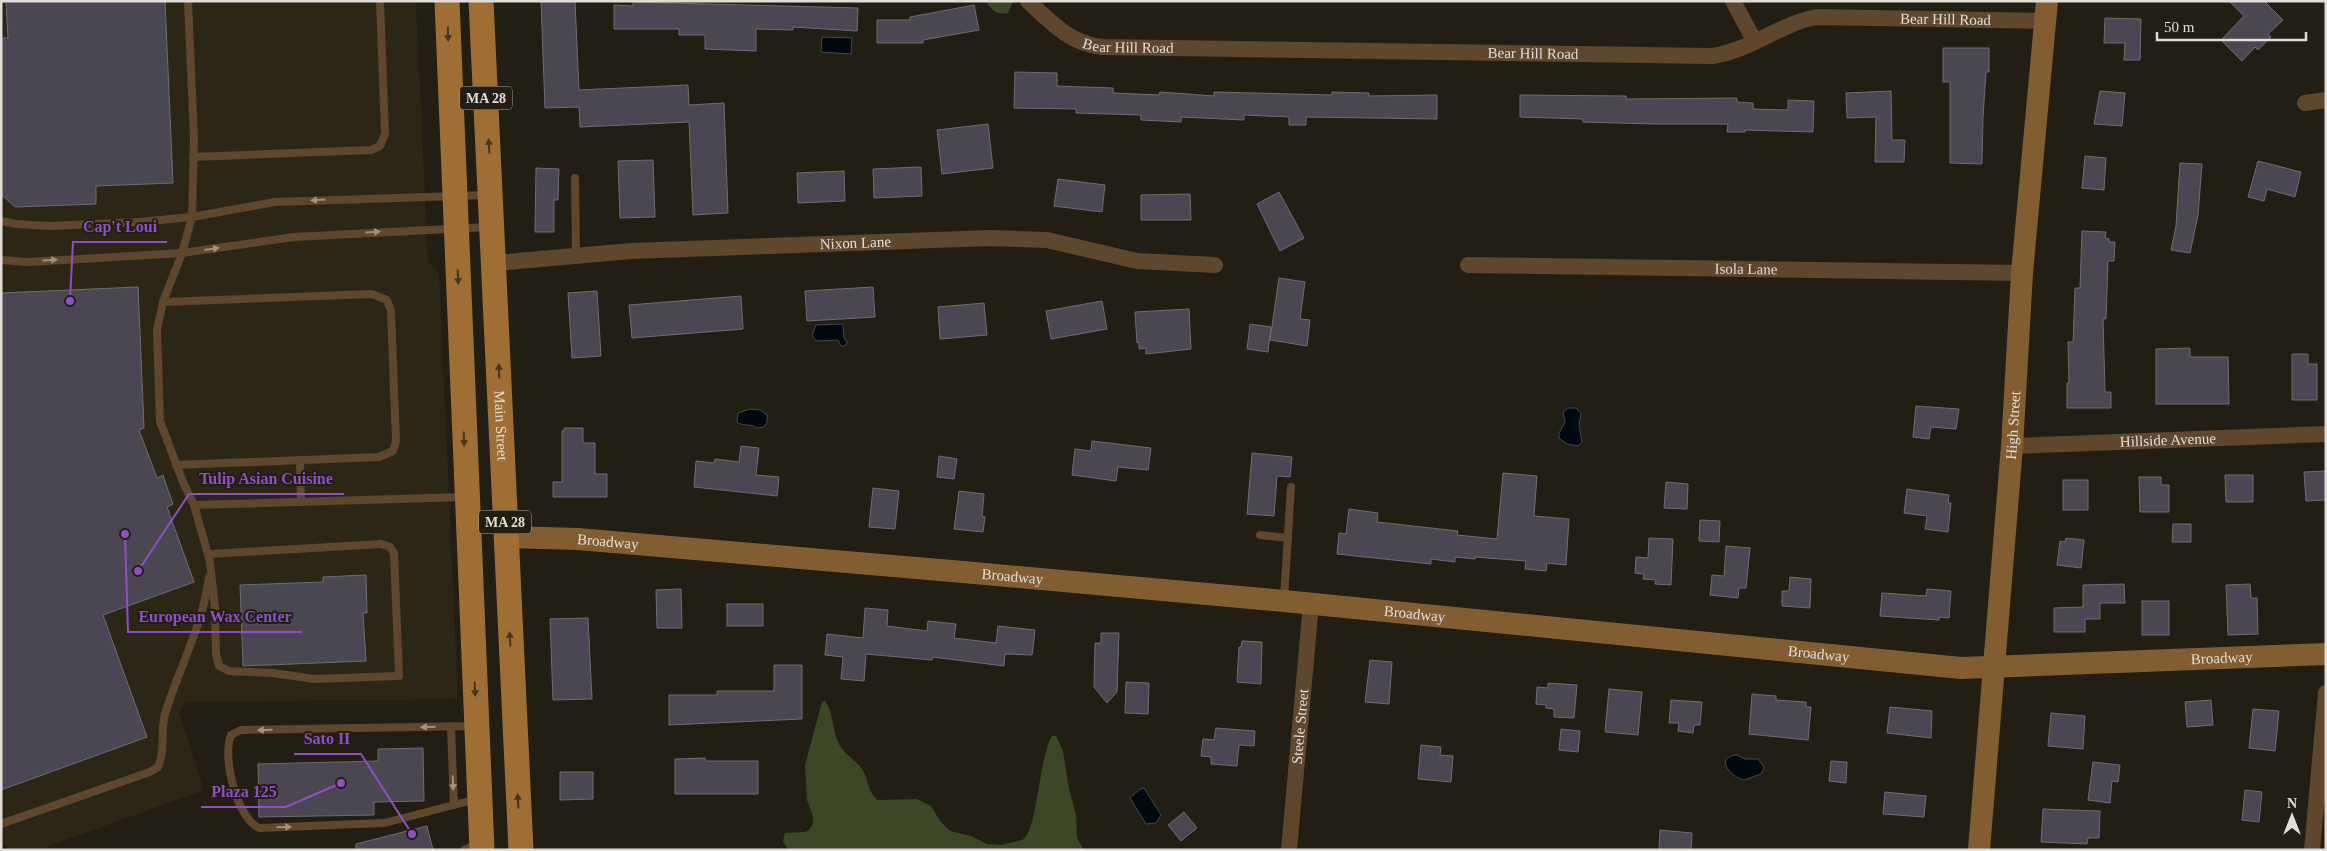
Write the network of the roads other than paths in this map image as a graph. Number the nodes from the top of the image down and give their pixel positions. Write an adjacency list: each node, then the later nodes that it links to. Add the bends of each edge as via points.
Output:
1 (188, 1): 11 (lane)
2 (380, 1): 11 (lane, via 385,134 380,146 371,150)
3 (447, 1): 14 (main road, MA 28, one-way to 14)
4 (481, 1): 13 (main road, Main Street / MA 28, one-way to 4)
5 (1028, 1): 8 (street, Bear Hill Road, via 1069,37 1102,47 1712,56)
6 (1733, 1): 8 (street)
7 (2046, 11): 8 (street, Bear Hill Road, via 1816,17); 25 (main road, High Street)
8 (1754, 42)
9 (2326, 100): 10 (street)
10 (2305, 103)
11 (193, 157): 15 (lane)
12 (575, 178): 20 (lane)
13 (491, 194): 14 (lane); 17 (main road, Main Street / MA 28)
14 (454, 197): 15 (lane, one-way to 15, via 275,202); 18 (main road, MA 28)
15 (192, 217): 16 (lane, via 50,226); 19 (lane)
16 (1, 221)
17 (493, 227): 18 (lane); 22 (main road, Main Street / MA 28)
18 (456, 228): 19 (lane, one-way to 18, via 294,237); 32 (main road, MA 28, one-way to 32)
19 (182, 253): 21 (lane, one-way to 19); 26 (lane)
20 (576, 255): 22 (street, Nixon Lane); 23 (street, Nixon Lane, via 998,238 1054,241 1137,261)
21 (1, 262)
22 (495, 263): 36 (main road, Main Street / MA 28, one-way to 22)
23 (1215, 264)
24 (1468, 265): 25 (street, Isola Lane)
25 (2022, 273): 28 (main road, High Street)
26 (163, 302): 29 (lane, via 372,294 387,300 391,311 396,447 379,457); 30 (lane, via 156,330 159,411)
27 (2326, 434): 28 (street, Hillside Avenue)
28 (2012, 446): 42 (main road, High Street)
29 (300, 460): 30 (lane); 33 (lane)
30 (176, 465): 34 (lane)
31 (1292, 487): 37 (lane)
32 (466, 497): 33 (lane); 45 (main road, MA 28, one-way to 45)
33 (301, 502): 34 (lane)
34 (194, 505): 38 (lane)
35 (1260, 535): 37 (lane)
36 (506, 537): 39 (main road, Broadway, via 578,539); 50 (main road, Main Street / MA 28, one-way to 36)
37 (1288, 538): 39 (lane)
38 (209, 554): 38 (lane, via 388,546 394,556 399,676 315,679 223,669 216,654); 48 (lane, via 207,590 165,715 158,767)
39 (1284, 601): 40 (main road, Broadway)
40 (1311, 604): 42 (main road, Broadway, via 1961,668); 51 (street, Steele Street)
41 (2326, 654): 42 (main road, Broadway)
42 (1993, 668): 52 (main road, High Street)
43 (2326, 693): 53 (street)
44 (451, 726): 45 (lane); 47 (lane, one-way to 47); 47 (lane, one-way to 47, via 241,730 231,735 229,743 234,791 259,828 384,823)
45 (476, 726): 46 (main road, MA 28)
46 (479, 798): 47 (lane); 49 (main road, MA 28)
47 (454, 805)
48 (1, 824)
49 (476, 847)
50 (521, 850)
51 (1289, 850)
52 (1979, 850)
53 (2312, 850)

